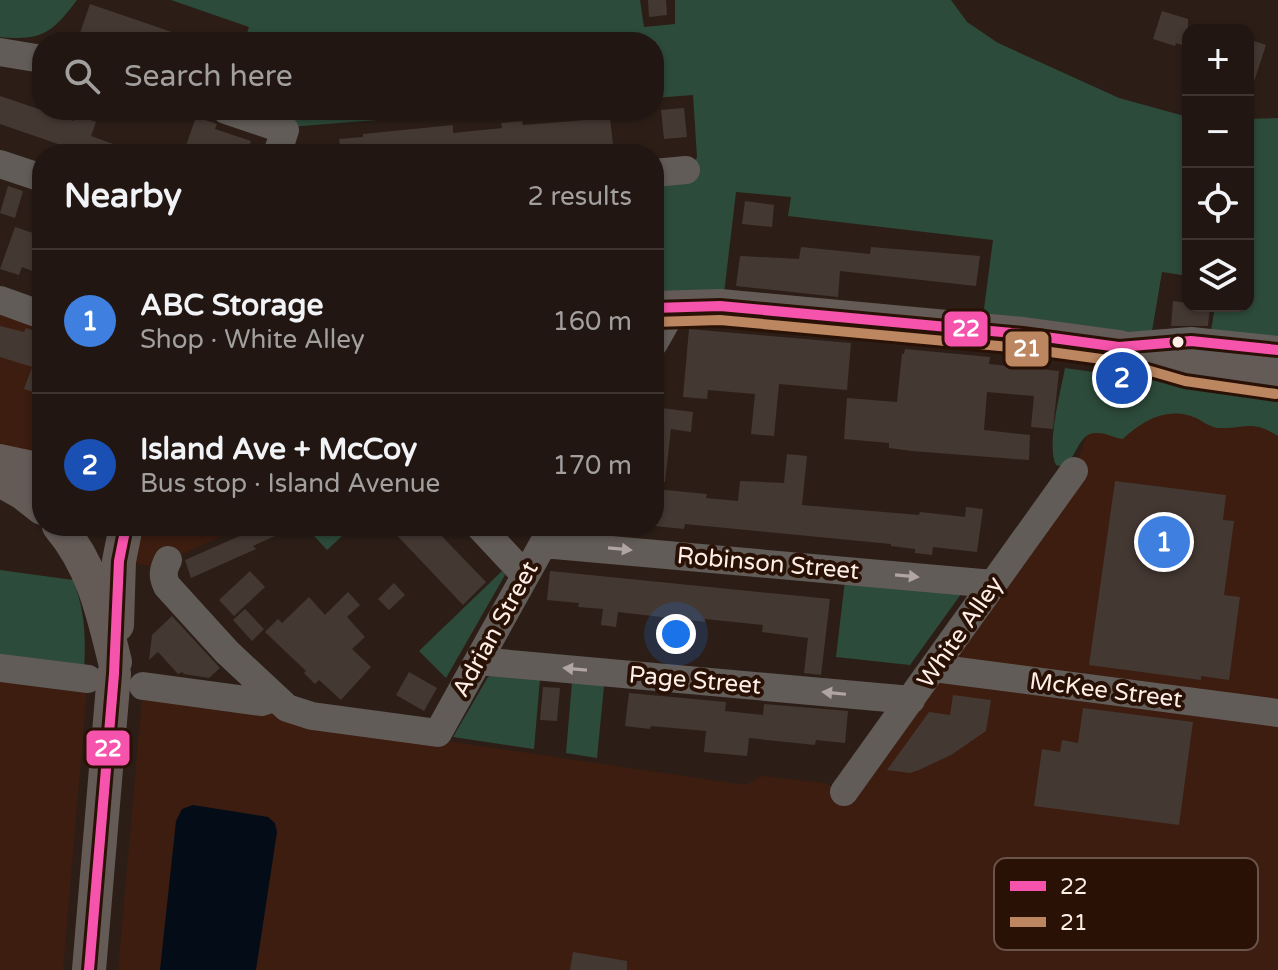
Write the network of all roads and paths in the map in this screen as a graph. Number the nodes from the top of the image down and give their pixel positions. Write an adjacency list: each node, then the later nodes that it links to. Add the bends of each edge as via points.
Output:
1 (0, 52): 2 (street)
2 (32, 57)
3 (243, 120): 4 (street)
4 (281, 142)
5 (0, 164): 8 (street)
6 (686, 170): 7 (street)
7 (664, 172)
8 (32, 175)
9 (0, 300): 11 (street)
10 (664, 307): 12 (main road, via 720,306)
11 (32, 311)
12 (1119, 347): 13 (street, via 1191,341); 14 (main road, via 1187,367)
13 (1278, 350)
14 (1278, 380)
15 (19, 467): 17 (main road, via 23,493)
16 (1074, 471): 25 (street, White Alley)
17 (32, 500)
18 (66, 536): 29 (main road, via 94,584)
19 (124, 536): 29 (main road)
20 (488, 536): 24 (street)
21 (547, 536): 24 (street, Adrian Street)
22 (553, 536): 25 (street, Robinson Street, one-way to 25, via 614,548)
23 (168, 560): 30 (street, via 163,570 167,586)
24 (525, 575): 26 (street, Adrian Street)
25 (993, 584): 28 (street, White Alley)
26 (478, 661): 30 (street, Adrian Street, via 438,733 312,716); 31 (street, Page Street, one-way to 26)
27 (0, 668): 29 (street)
28 (934, 668): 31 (street, White Alley); 32 (street, McKee Street)
29 (115, 675): 30 (street, via 261,702); 34 (main road, bridge)
30 (274, 698)
31 (911, 700): 33 (street, White Alley)
32 (1278, 713)
33 (844, 792)
34 (89, 970)

